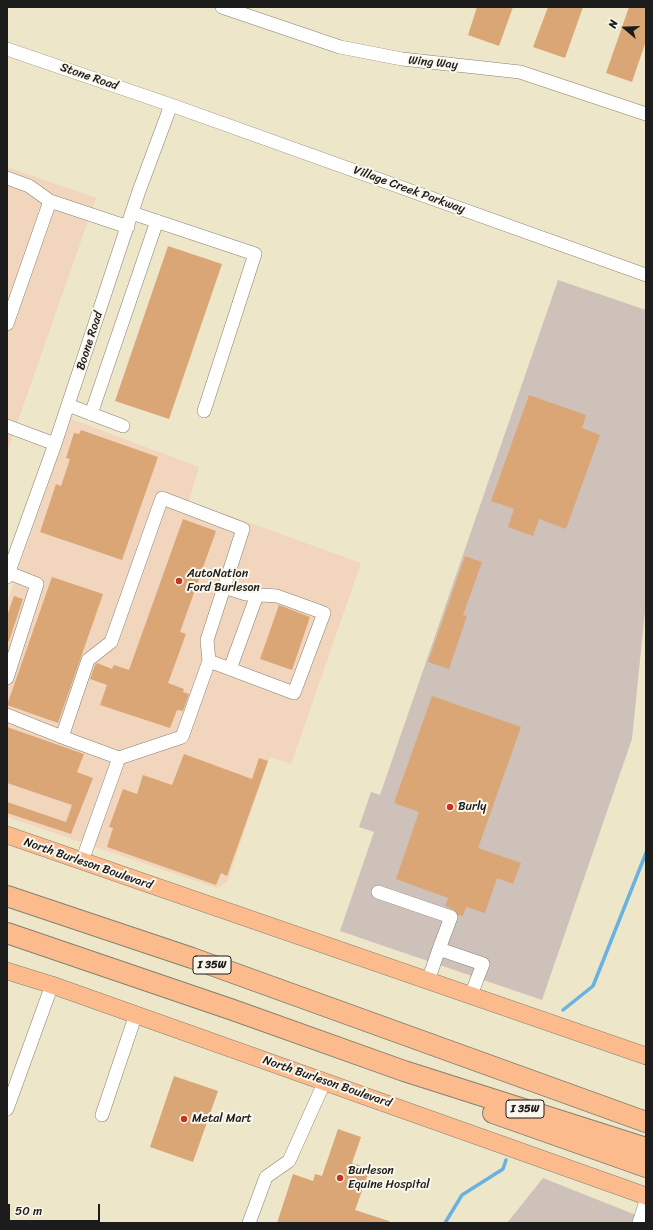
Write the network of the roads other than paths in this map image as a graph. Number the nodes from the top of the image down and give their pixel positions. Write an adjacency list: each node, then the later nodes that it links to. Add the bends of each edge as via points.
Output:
1 (222, 7): 4 (street, Wing Way, via 340,47 402,59 520,72)
2 (7, 49): 3 (street, Stone Road)
3 (171, 105): 7 (street, Boone Road); 10 (street, Village Creek Parkway)
4 (646, 114)
5 (7, 178): 6 (street, via 29,186)
6 (50, 201): 9 (street); 11 (street)
7 (132, 213): 8 (street); 9 (street, Boone Road)
8 (157, 221): 13 (street, via 255,254); 14 (street)
9 (128, 227): 12 (street, Boone Road)
10 (646, 274)
11 (7, 324)
12 (68, 405): 14 (street); 17 (street, Boone Road)
13 (204, 411)
14 (91, 414): 16 (street)
15 (7, 426): 17 (street)
16 (123, 426)
17 (55, 444): 18 (street, Boone Road)
18 (8, 575): 23 (street, via 38,584)
19 (224, 587): 20 (street); 21 (street, via 207,640); 25 (street, via 244,529 162,498 111,642 88,660)
20 (257, 595): 22 (street); 22 (street, via 277,596 324,613 294,693)
21 (209, 662): 22 (street); 26 (street, via 182,737)
22 (230, 669)
23 (7, 678)
24 (7, 716): 25 (street)
25 (62, 737): 26 (street)
26 (119, 758): 28 (street)
27 (7, 835): 28 (main road, North Burleson Boulevard)
28 (82, 861): 34 (main road, North Burleson Boulevard)
29 (378, 892): 32 (street, via 451,917)
30 (7, 896): 38 (highway, I 35W, via 192,958)
31 (7, 934): 40 (highway, I 35W)
32 (440, 949): 34 (street); 36 (street, via 482,964)
33 (7, 971): 35 (main road, North Burleson Boulevard)
34 (428, 981): 36 (main road, North Burleson Boulevard)
35 (52, 985): 37 (main road, North Burleson Boulevard); 42 (street)
36 (471, 996): 39 (main road, North Burleson Boulevard)
37 (136, 1014): 41 (main road, North Burleson Boulevard); 44 (street)
38 (415, 1038): 43 (highway, via 501,1057); 45 (highway, I 35W)
39 (646, 1056)
40 (404, 1071): 46 (highway, I 35W); 47 (highway, via 416,1085)
41 (324, 1081): 48 (main road, North Burleson Boulevard); 50 (street, via 289,1161 266,1177)
42 (8, 1104)
43 (646, 1107)
44 (102, 1115)
45 (646, 1122)
46 (646, 1148)
47 (646, 1167)
48 (646, 1196)
49 (646, 1201): 51 (street)
50 (249, 1223)
51 (639, 1223)

